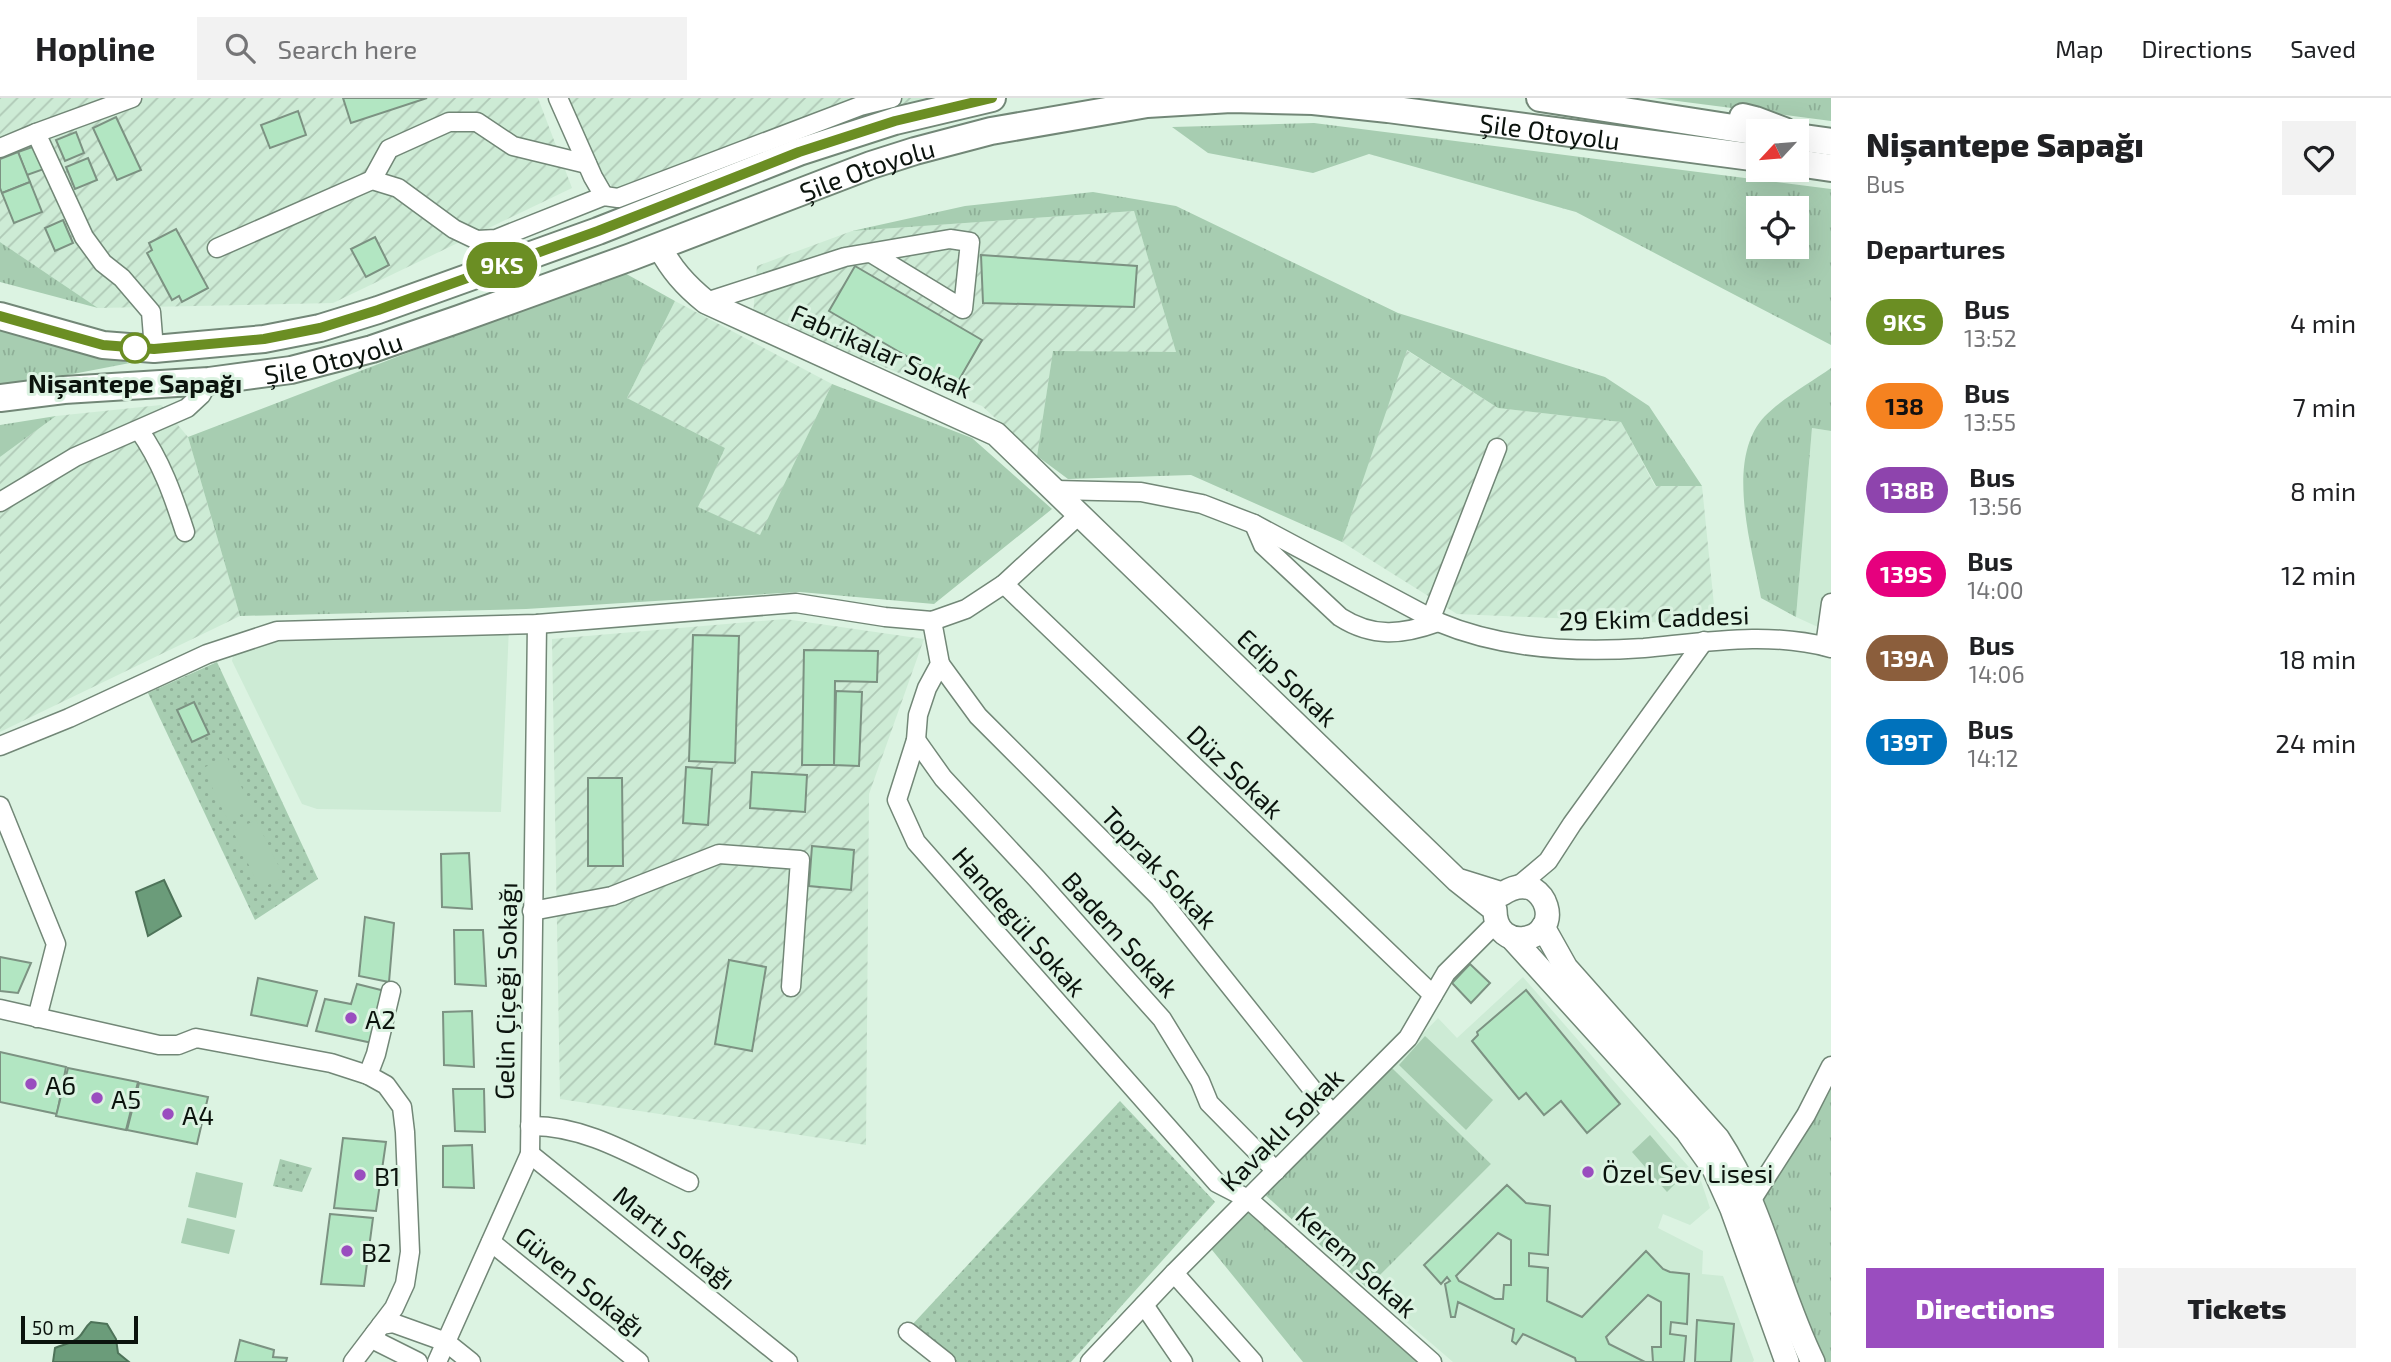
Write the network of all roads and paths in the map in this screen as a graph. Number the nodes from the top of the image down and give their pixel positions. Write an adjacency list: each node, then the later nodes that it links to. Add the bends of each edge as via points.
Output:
1 (132, 98): 11 (street)
2 (558, 98): 17 (street)
3 (892, 98): 20 (street, via 618,198)
4 (992, 98): 7 (highway, Şile Otoyolu)
5 (1540, 98): 10 (highway, Şile Otoyolu)
6 (1630, 98): 9 (highway)
7 (928, 105): 26 (highway, Şile Otoyolu, via 378,310 264,339)
8 (1426, 106): 16 (highway, Şile Otoyolu); 21 (highway, Şile Otoyolu, via 1231,99 1147,104 1068,116 991,131 871,165)
9 (1749, 119)
10 (1746, 130)
11 (36, 133): 14 (street); 26 (street, via 84,237 151,312)
12 (1810, 141): 13 (highway)
13 (1831, 142)
14 (0, 148)
15 (1810, 152): 18 (highway)
16 (1746, 156)
17 (587, 164): 19 (street, via 513,146 477,122 450,122 389,149); 20 (street)
18 (1831, 168)
19 (372, 180): 20 (street, via 398,188 477,240 495,239); 22 (street)
20 (604, 196)
21 (659, 246): 24 (main road, Fabrikalar Sokak, via 670,267); 27 (highway, Şile Otoyolu, via 372,349 291,370)
22 (217, 248)
23 (871, 253): 23 (street, via 950,239 970,242 963,309); 24 (street, via 845,257)
24 (706, 302): 31 (main road, Fabrikalar Sokak, via 984,427)
25 (0, 316): 26 (highway, Şile Otoyolu, via 103,345)
26 (154, 349)
27 (209, 381): 28 (highway, Şile Otoyolu); 29 (street, via 187,408)
28 (0, 398)
29 (139, 430): 32 (street, via 75,457); 35 (street, via 155,452)
30 (1497, 448): 38 (street)
31 (1055, 490): 33 (main road, Fabrikalar Sokak); 34 (street, 29 Ekim Caddesi, via 1176,497)
32 (0, 502)
33 (1080, 514): 36 (street); 50 (main road, Edip Sokak, via 1457,880)
34 (1254, 524): 38 (street, 29 Ekim Caddesi); 38 (street, via 1263,545 1354,626 1380,633 1412,630)
35 (185, 532)
36 (1004, 584): 39 (street, via 966,609); 54 (street, Düz Sokak)
37 (1831, 603): 42 (street)
38 (1434, 620): 41 (street, 29 Ekim Caddesi, via 1462,632 1556,649 1643,648)
39 (932, 621): 40 (street, via 796,603); 43 (street)
40 (537, 624): 45 (street, via 277,631 207,654); 49 (street, Gelin Çiçeği Sokağı)
41 (1704, 641): 42 (street, 29 Ekim Caddesi, via 1770,638); 47 (street)
42 (1828, 647)
43 (940, 664): 44 (street, Handegül Sokak, via 918,715); 59 (street, Toprak Sokak, via 978,716 1159,897)
44 (916, 740): 62 (street, Badem Sokak, via 943,778 1161,1019 1209,1103); 64 (street, Handegül Sokak, via 897,800 916,842 1217,1183)
45 (0, 746)
46 (0, 806): 56 (street, via 56,944)
47 (1548, 861): 48 (street); 50 (street, Kavaklı Sokak)
48 (1545, 902): 50 (main road, via 1534,890); 51 (main road)
49 (532, 911): 52 (street, via 612,896 719,853 800,860); 60 (street, Gelin Çiçeği Sokağı)
50 (1505, 911): 51 (main road, via 1530,938); 54 (street, Kavaklı Sokak, via 1446,973); 72 (main road, via 1714,1169)
51 (1543, 927): 65 (main road, via 1566,968 1718,1139)
52 (791, 987)
53 (391, 990): 58 (street)
54 (1433, 995): 59 (street, Kavaklı Sokak, via 1408,1038)
55 (0, 1009): 56 (street)
56 (37, 1018): 58 (street, via 159,1045 178,1045 196,1038 331,1063)
57 (1831, 1066): 65 (street)
58 (368, 1075): 69 (street, via 386,1085 402,1107 410,1252 405,1284)
59 (1332, 1114): 62 (street, Kavaklı Sokak)
60 (530, 1126): 61 (street, Gelin Çiçeği Sokağı); 63 (street, via 582,1133)
61 (530, 1154): 66 (street, Gelin Çiçeği Sokağı); 78 (street, Martı Sokağı)
62 (1276, 1171): 64 (street, Kavaklı Sokak)
63 (689, 1182)
64 (1248, 1199): 67 (street, Kavaklı Sokak); 83 (street, Kerem Sokak)
65 (1751, 1201): 84 (main road)
66 (491, 1242): 71 (street, Gelin Çiçeği Sokağı); 77 (street, Güven Sokağı)
67 (1174, 1273): 68 (street, Kavaklı Sokak); 82 (street)
68 (1144, 1305): 80 (street, Kavaklı Sokak); 81 (street)
69 (378, 1329): 71 (street, via 393,1323); 73 (street); 74 (street, via 378,1342)
70 (908, 1332): 79 (street)
71 (446, 1342): 75 (street, Gelin Çiçeği Sokağı); 76 (street)
72 (1785, 1361)
73 (353, 1362)
74 (418, 1362)
75 (437, 1362)
76 (471, 1362)
77 (639, 1362)
78 (788, 1362)
79 (946, 1362)
80 (1090, 1362)
81 (1183, 1362)
82 (1253, 1362)
83 (1432, 1362)
84 (1813, 1362)

